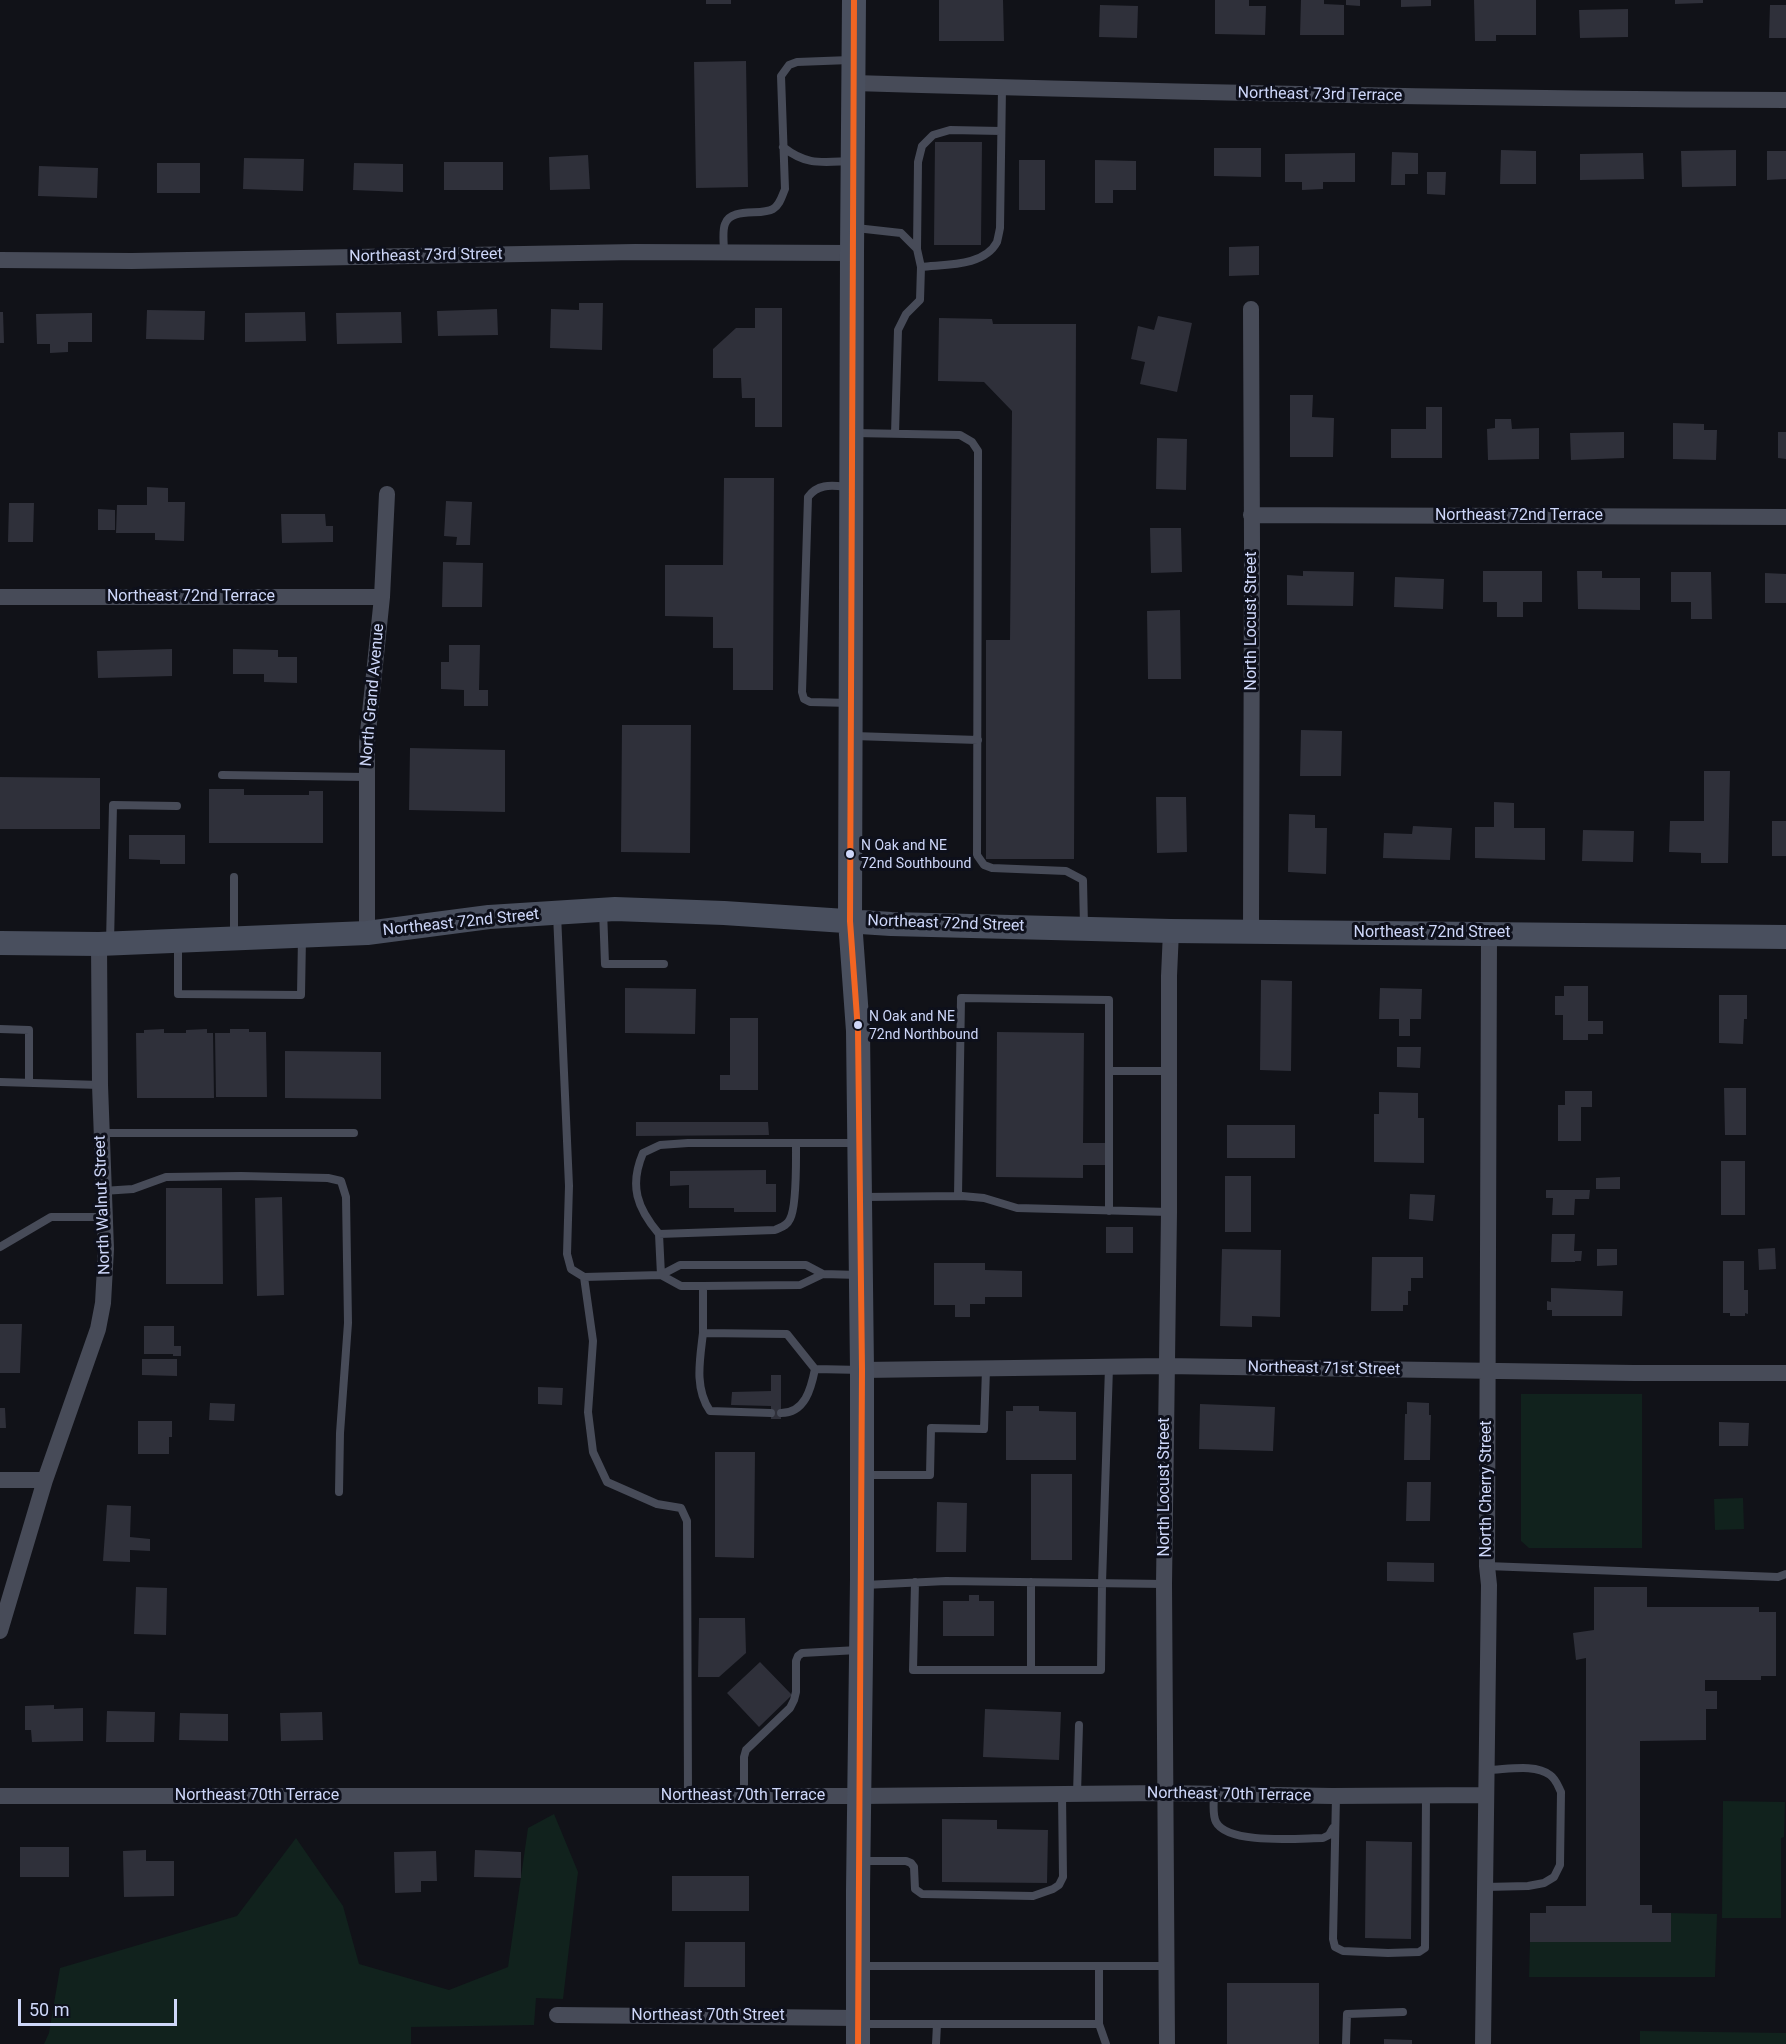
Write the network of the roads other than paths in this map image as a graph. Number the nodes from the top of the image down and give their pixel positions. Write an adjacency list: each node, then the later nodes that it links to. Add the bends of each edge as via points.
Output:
1 (854, 0): 2 (main road)
2 (854, 72): 3 (street, Northeast 73rd Terrace); 6 (lane, via 797,62 784,69); 7 (main road)
3 (1002, 87): 4 (street, Northeast 73rd Terrace); 5 (lane)
4 (1786, 100)
5 (1001, 132): 9 (lane, via 950,130 933,135 922,146 918,162); 13 (lane, via 1000,228 996,243 984,256 966,262)
6 (783, 147): 7 (lane, via 809,162); 10 (lane, via 785,189 779,203 772,210 737,214 728,219 724,224)
7 (853, 161): 8 (main road)
8 (853, 227): 9 (lane, via 901,233); 11 (main road)
9 (917, 249): 13 (lane)
10 (724, 252): 11 (street, Northeast 73rd Street); 12 (street, Northeast 73rd Street)
11 (852, 253): 15 (main road)
12 (0, 260)
13 (921, 267): 16 (lane, via 920,300 906,314 898,330)
14 (1251, 309): 19 (street, North Locust Street)
15 (851, 433): 16 (lane); 17 (main road)
16 (895, 434): 25 (lane, via 960,435 978,451)
17 (851, 487): 23 (main road); 23 (lane, via 819,487 808,497 802,692 810,702)
18 (387, 494): 22 (street, North Grand Avenue)
19 (1251, 515): 20 (street, Northeast 72nd Terrace); 35 (street, North Locust Street)
20 (1786, 517)
21 (0, 597): 22 (street, Northeast 72nd Terrace)
22 (382, 597): 27 (street, North Grand Avenue)
23 (850, 703): 24 (main road)
24 (850, 736): 25 (lane); 32 (main road)
25 (978, 740): 33 (lane, via 977,855 992,868 1066,871 1083,880)
26 (222, 775): 27 (lane)
27 (367, 777): 36 (street, North Grand Avenue)
28 (177, 806): 43 (lane, via 113,805)
29 (234, 877): 40 (lane)
30 (603, 910): 31 (main road, Northeast 72nd Street); 32 (main road, Northeast 72nd Street, via 724,912); 44 (lane, via 605,964)
31 (557, 913): 36 (main road, Northeast 72nd Street, via 489,917); 66 (lane, via 569,1186 567,1254 571,1269)
32 (850, 921): 33 (main road, Northeast 72nd Street); 54 (main road, via 858,1031)
33 (1084, 927): 34 (main road, Northeast 72nd Street)
34 (1171, 931): 35 (main road, Northeast 72nd Street); 47 (street, North Locust Street)
35 (1251, 932): 37 (main road, Northeast 72nd Street)
36 (367, 933): 38 (main road, Northeast 72nd Street)
37 (1489, 933): 39 (main road, Northeast 72nd Street); 74 (street, North Cherry Street)
38 (302, 935): 40 (main road, Northeast 72nd Street); 41 (lane, via 301,995 178,994)
39 (1786, 937)
40 (234, 938): 41 (main road, Northeast 72nd Street)
41 (178, 940): 43 (main road, Northeast 72nd Street)
42 (0, 943): 43 (main road, Northeast 72nd Street)
43 (104, 943): 50 (street, North Walnut Street)
44 (664, 964)
45 (0, 1029): 49 (lane, via 29,1030)
46 (1109, 1071): 47 (lane); 56 (lane, via 1109,1000 961,998); 58 (lane)
47 (1169, 1071): 59 (street, North Locust Street)
48 (0, 1082): 49 (lane)
49 (29, 1083): 50 (lane)
50 (100, 1085): 51 (street, North Walnut Street)
51 (101, 1133): 52 (lane); 55 (street, North Walnut Street)
52 (354, 1133)
53 (796, 1143): 54 (lane); 61 (lane, via 794,1207 784,1226 775,1230); 61 (lane, via 688,1143 660,1145 643,1153 636,1168 636,1197 645,1218)
54 (859, 1143): 57 (main road)
55 (104, 1191): 60 (street, North Walnut Street); 81 (lane, via 133,1189 166,1177 341,1181 346,1197 348,1308)
56 (958, 1196): 57 (lane); 58 (lane, via 984,1198 1017,1208)
57 (860, 1197): 65 (main road)
58 (1109, 1210): 59 (lane)
59 (1169, 1212): 69 (street, North Locust Street)
60 (104, 1216): 62 (lane, via 51,1217); 80 (street, North Walnut Street, via 106,1276 98,1329)
61 (659, 1234): 64 (lane)
62 (0, 1247)
63 (823, 1274): 64 (lane, via 806,1264 680,1265); 65 (lane); 67 (lane, via 800,1285)
64 (661, 1275): 66 (lane); 67 (lane, via 681,1286)
65 (861, 1275): 73 (main road)
66 (584, 1277): 97 (lane, via 593,1341 588,1412 592,1452 607,1482 657,1504 681,1508 687,1521)
67 (703, 1286): 68 (lane)
68 (703, 1333): 71 (lane, via 787,1334); 76 (lane, via 699,1384 710,1411)
69 (1166, 1366): 70 (street, Northeast 71st Street); 74 (street, Northeast 71st Street); 87 (street, North Locust Street)
70 (1109, 1367): 72 (street, Northeast 71st Street); 86 (lane)
71 (815, 1369): 73 (lane); 77 (lane, via 812,1388 802,1405)
72 (986, 1369): 73 (street, Northeast 71st Street); 78 (lane, via 984,1429 931,1428 930,1475)
73 (862, 1370): 78 (main road)
74 (1488, 1371): 75 (street, Northeast 71st Street); 82 (street, North Cherry Street)
75 (1786, 1373)
76 (771, 1413)
77 (781, 1413)
78 (862, 1475): 88 (main road)
79 (0, 1480): 80 (street)
80 (45, 1480): 89 (street, North Walnut Street)
81 (339, 1492)
82 (1487, 1566): 83 (lane, via 1778,1577); 93 (street, North Cherry Street)
83 (1786, 1574)
84 (915, 1582): 85 (lane); 88 (lane); 91 (lane, via 913,1670)
85 (1031, 1582): 86 (lane); 91 (lane)
86 (1102, 1583): 87 (lane); 91 (lane, via 1101,1670)
87 (1164, 1584): 94 (street, North Locust Street)
88 (861, 1585): 90 (main road)
89 (0, 1631)
90 (860, 1650): 100 (lane, via 798,1656 790,1708 746,1750); 101 (main road)
91 (1031, 1670)
92 (1080, 1725): 95 (lane)
93 (1487, 1770): 98 (street, North Cherry Street); 106 (lane, via 1532,1769 1549,1774 1557,1782 1561,1792 1560,1865 1554,1877 1544,1883)
94 (1165, 1793): 95 (street, Northeast 70th Terrace); 96 (street, Northeast 70th Terrace); 109 (street, North Locust Street)
95 (1070, 1794): 101 (street, Northeast 70th Terrace); 105 (lane, via 1063,1877 1053,1889 1033,1896 922,1894 915,1889 911,1863)
96 (1214, 1794): 102 (street, Northeast 70th Terrace); 104 (lane, via 1215,1819 1220,1828 1230,1833 1323,1838)
97 (688, 1795): 99 (street, Northeast 70th Terrace); 100 (street, Northeast 70th Terrace)
98 (1486, 1795): 103 (street, Northeast 70th Terrace); 106 (street, North Cherry Street)
99 (0, 1796)
100 (744, 1796): 101 (street, Northeast 70th Terrace)
101 (860, 1796): 105 (main road)
102 (1336, 1796): 103 (street, Northeast 70th Terrace); 104 (lane)
103 (1426, 1796): 104 (lane, via 1423,1951 1343,1951 1335,1947)
104 (1334, 1827)
105 (859, 1860): 107 (main road)
106 (1485, 1887): 119 (street, North Cherry Street)
107 (858, 1966): 108 (lane); 114 (main road)
108 (1099, 1966): 109 (lane); 113 (lane)
109 (1166, 1966): 117 (street, North Locust Street)
110 (1403, 2012): 118 (lane, via 1347,2014)
111 (557, 2015): 114 (street, Northeast 70th Street)
112 (937, 2024): 113 (lane); 114 (lane); 115 (lane)
113 (1099, 2024): 116 (lane)
114 (858, 2029)
115 (936, 2044)
116 (1106, 2044)
117 (1167, 2044)
118 (1346, 2044)
119 (1483, 2044)

